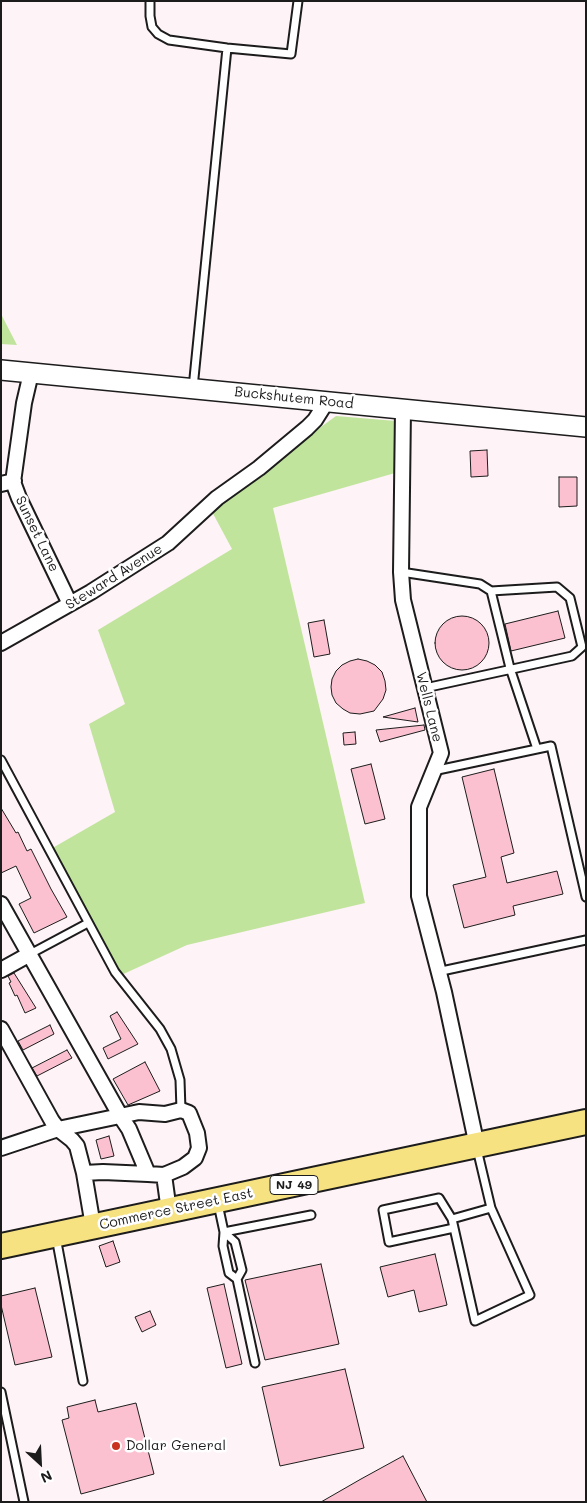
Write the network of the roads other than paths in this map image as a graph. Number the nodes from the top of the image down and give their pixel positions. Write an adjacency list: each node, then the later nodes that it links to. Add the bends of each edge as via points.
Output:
1 (150, 1): 3 (lane, via 152,27 158,34 169,40)
2 (298, 1): 3 (lane, via 291,54)
3 (227, 48): 6 (lane)
4 (1, 370): 5 (main road, Buckshutem Road)
5 (31, 373): 6 (main road, Buckshutem Road); 10 (street, Sunset Lane)
6 (192, 388): 7 (main road, Buckshutem Road)
7 (327, 401): 8 (main road, Buckshutem Road); 13 (street, Steward Avenue, via 307,428 217,498 168,543)
8 (403, 409): 9 (main road, Buckshutem Road); 11 (street, Wells Lane)
9 (586, 427)
10 (7, 482): 13 (street, Sunset Lane, via 19,498)
11 (401, 572): 12 (lane, via 480,584); 16 (street, Wells Lane, via 403,600)
12 (491, 591): 15 (lane); 15 (lane, via 558,587 570,598 582,647 572,656)
13 (70, 604): 14 (street, Steward Avenue)
14 (1, 643)
15 (510, 668): 16 (lane); 17 (lane)
16 (424, 688): 19 (street, Wells Lane, via 441,753)
17 (537, 749): 19 (lane); 20 (lane, via 550,746)
18 (1, 760): 22 (lane)
19 (434, 771): 26 (street, Wells Lane, via 419,807 419,896)
20 (585, 892)
21 (1, 904): 24 (street)
22 (88, 923): 24 (lane); 28 (lane, via 115,972 160,1029 171,1049 180,1080)
23 (586, 940): 26 (lane)
24 (30, 954): 25 (street); 29 (street)
25 (1, 970)
26 (437, 972): 32 (street, Wells Lane)
27 (1, 1029): 31 (street)
28 (181, 1110): 29 (street, via 165,1114 139,1112); 36 (street, via 189,1113 199,1148 194,1158 183,1167)
29 (121, 1117): 31 (street); 35 (street, via 129,1128)
30 (586, 1122): 32 (highway, Commerce Street East / NJ 49)
31 (58, 1129): 33 (street); 34 (street, via 77,1146)
32 (477, 1146): 37 (highway, Commerce Street East / NJ 49); 38 (lane)
33 (1, 1148)
34 (84, 1173): 35 (street); 42 (street)
35 (148, 1174): 36 (street)
36 (164, 1175): 39 (street)
37 (217, 1201): 39 (highway, Commerce Street East / NJ 49); 44 (lane)
38 (490, 1208): 41 (lane); 43 (lane, via 530,1295 475,1321)
39 (169, 1211): 42 (highway, Commerce Street East / NJ 49)
40 (311, 1215): 44 (lane)
41 (452, 1219): 43 (lane); 43 (lane, via 439,1198 383,1210 390,1242)
42 (93, 1226): 45 (highway, Commerce Street East / NJ 49)
43 (454, 1228)
44 (224, 1232): 47 (lane, via 223,1246 229,1273); 47 (lane, via 235,1242 242,1270)
45 (56, 1234): 46 (highway, Commerce Street East / NJ 49); 49 (lane)
46 (1, 1246)
47 (237, 1279): 48 (lane)
48 (255, 1363)
49 (83, 1381)
50 (1, 1392): 51 (lane)
51 (24, 1502)

